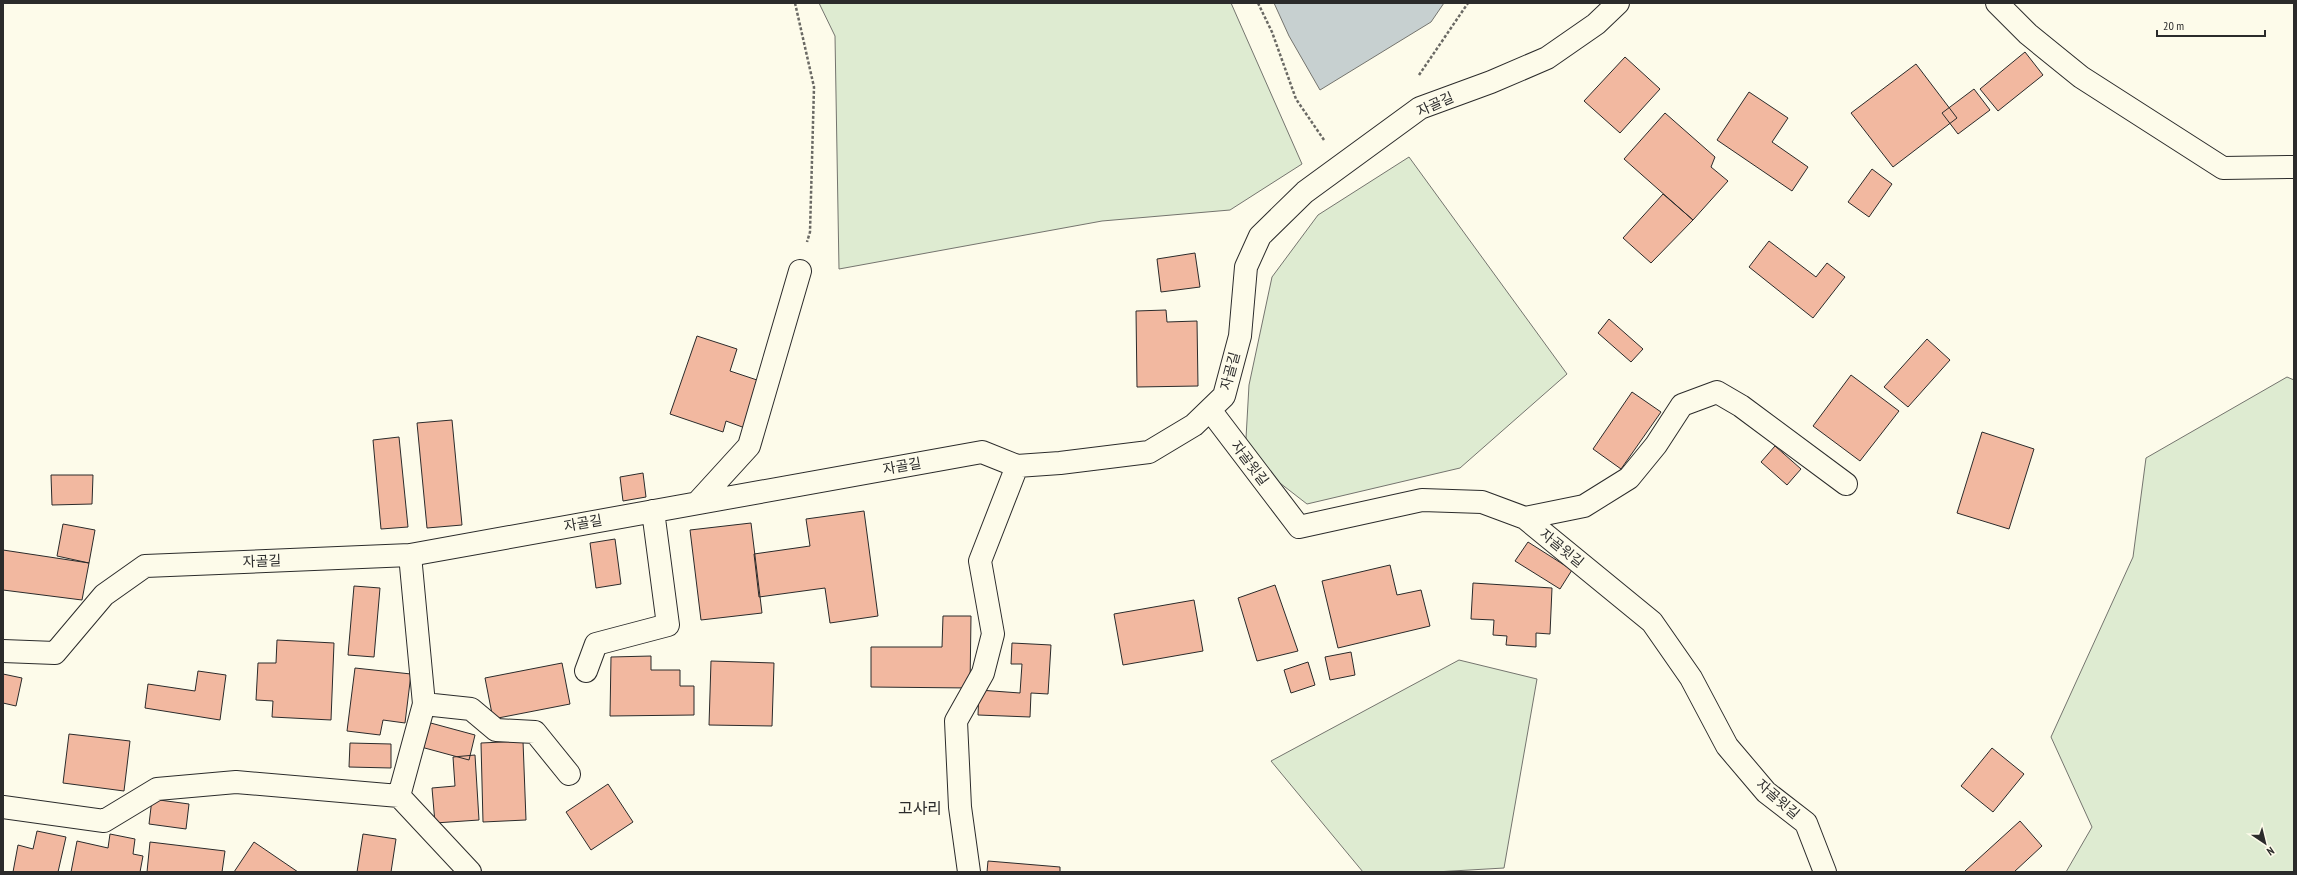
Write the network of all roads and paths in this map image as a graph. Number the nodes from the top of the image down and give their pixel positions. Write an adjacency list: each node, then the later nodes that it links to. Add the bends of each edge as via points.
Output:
1 (795, 3): 7 (path, via 814,87 810,232)
2 (1258, 3): 5 (path, via 1272,32 1296,99)
3 (1618, 3): 5 (street, 자골길, via 1596,24 1547,58 1420,108)
4 (1997, 3): 6 (street, via 2028,34 2081,77 2223,168)
5 (1342, 166): 8 (street, 자골길, via 1305,192 1260,236 1246,267 1240,336 1224,396)
6 (2294, 168)
7 (800, 272): 11 (street, via 748,446)
8 (1210, 410): 9 (street, 자골길, via 1194,425 1149,452); 13 (street, 자골윗길, via 1299,527 1422,500 1482,502)
9 (1017, 466): 11 (street, 자골길, via 982,452); 22 (street, via 980,561 993,634 983,673 956,721 960,807)
10 (1846, 484): 13 (street, via 1741,406 1717,392 1682,405 1656,445 1629,478 1584,506)
11 (697, 503): 12 (street, 자골길)
12 (653, 511): 14 (street, 자골길); 16 (street, via 668,625 596,644)
13 (1525, 518): 23 (street, 자골윗길, via 1652,622 1692,678 1727,746 1766,792 1806,823)
14 (410, 555): 15 (street, 자골길, via 145,566 104,595 55,653); 17 (street)
15 (3, 651)
16 (586, 671)
17 (424, 704): 18 (street, via 471,709 496,730 535,732); 19 (street)
18 (569, 774)
19 (399, 796): 20 (street, via 236,782 157,789 104,821); 21 (street)
20 (3, 807)
21 (470, 872)
22 (970, 872)
23 (1826, 872)

